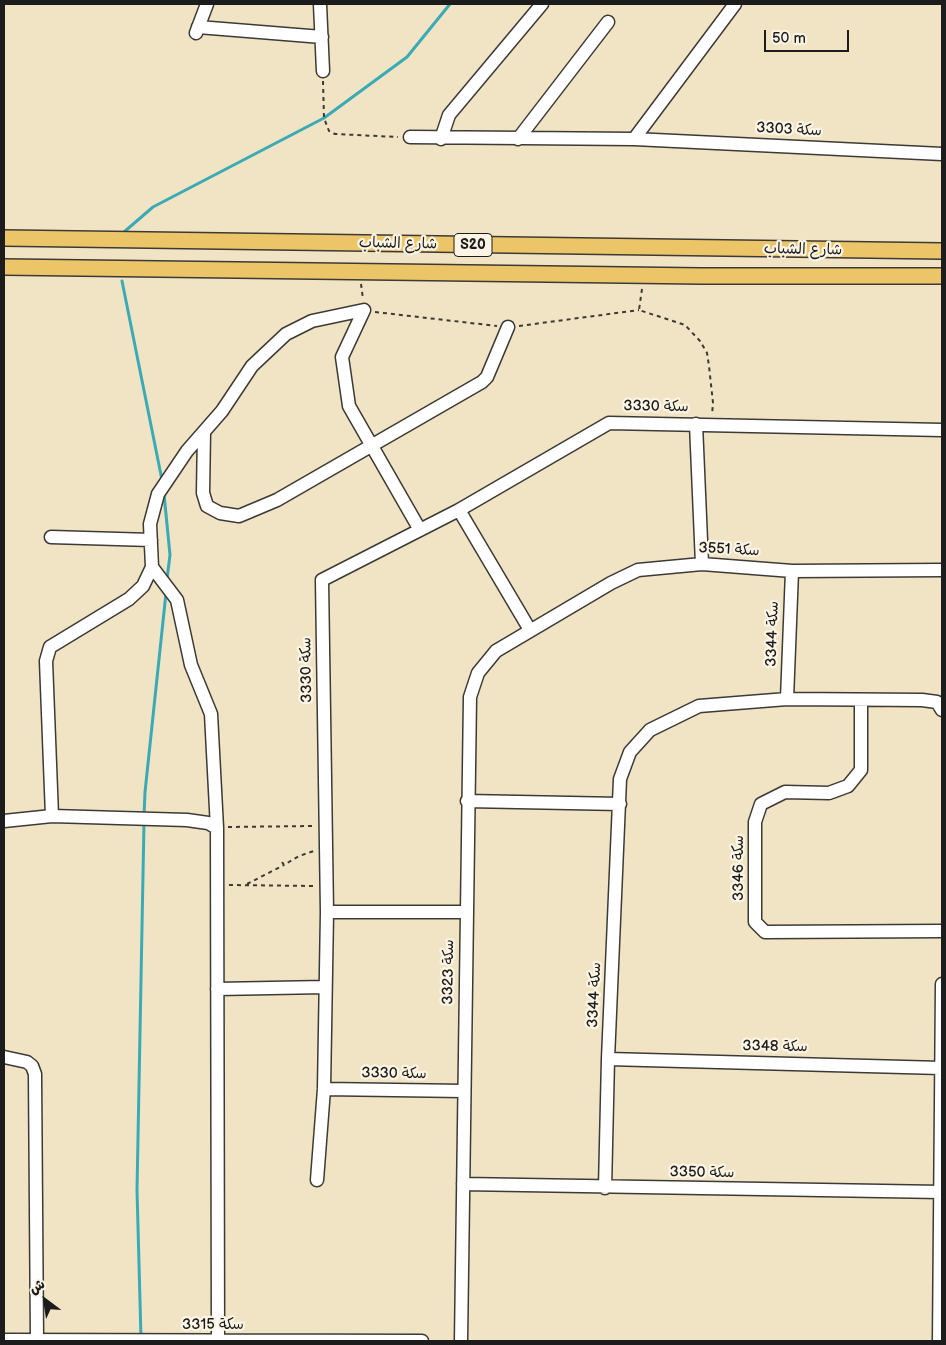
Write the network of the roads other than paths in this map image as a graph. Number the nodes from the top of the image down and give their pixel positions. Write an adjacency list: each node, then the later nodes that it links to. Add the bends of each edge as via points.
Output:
1 (207, 4): 6 (street, via 197,30)
2 (320, 4): 6 (street)
3 (542, 4): 9 (street, via 449,115)
4 (735, 4): 11 (street)
5 (608, 22): 10 (street)
6 (322, 36): 7 (street)
7 (323, 71)
8 (410, 137): 9 (street, سكة 3303)
9 (441, 139): 10 (street, سكة 3303)
10 (518, 139): 11 (street, سكة 3303)
11 (634, 139): 12 (street, سكة 3303)
12 (942, 154)
13 (4, 238): 14 (main road, شارع الشباب / S20)
14 (942, 251)
15 (4, 267): 16 (main road, شارع الشباب / S20, via 643,276)
16 (942, 276)
17 (508, 327): 21 (street, via 482,382)
18 (696, 424): 19 (street, سكة 3330); 22 (street, سكة 3330, via 608,423); 26 (street, سكة 3330)
19 (942, 430)
20 (204, 432): 21 (street, via 202,493 207,506 220,513 239,516 277,500); 21 (street, via 252,366 286,334 312,321 364,310 342,357 342,373 351,412); 25 (street, via 158,494 150,524)
21 (373, 446): 23 (street)
22 (459, 510): 23 (street, سكة 3330); 30 (street)
23 (420, 530): 39 (street, سكة 3330, via 322,580)
24 (51, 537): 25 (street)
25 (151, 540): 27 (street)
26 (702, 564): 29 (street, سكة 3551); 30 (street, سكة 3551, via 638,570)
27 (152, 567): 36 (street, via 143,586 129,599 50,647 46,661); 38 (street, via 177,600 191,665 211,714)
28 (942, 570): 29 (street, سكة 3551)
29 (792, 571): 31 (street, سكة 3344)
30 (530, 630): 34 (street, سكة 3323, via 496,651 478,673 470,697)
31 (787, 699): 32 (street, سكة 3344); 35 (street, سكة 3344, via 698,706 650,730 630,752 620,779)
32 (860, 700): 33 (street, سكة 3344, via 922,700 937,702); 41 (street, سكة 3346, via 861,770 848,786 829,793 785,792 761,804 756,822 755,922 765,932)
33 (942, 710)
34 (467, 801): 35 (street); 40 (street, سكة 3323)
35 (620, 804): 47 (street, سكة 3344)
36 (52, 816): 37 (street); 38 (street, via 187,820 208,823)
37 (4, 821)
38 (217, 828): 44 (street)
39 (327, 912): 40 (street); 43 (street, سكة 3330)
40 (466, 912): 50 (street, سكة 3323)
41 (942, 931)
42 (942, 984): 45 (street)
43 (325, 987): 44 (street); 49 (street, سكة 3330)
44 (217, 989): 58 (street)
45 (942, 995): 48 (street)
46 (4, 1057): 56 (street, via 27,1062 35,1074)
47 (608, 1059): 48 (street, سكة 3348); 53 (street, سكة 3344)
48 (941, 1068): 54 (street)
49 (324, 1089): 50 (street, سكة 3330); 51 (street, سكة 3330)
50 (464, 1091): 52 (street, سكة 3323)
51 (317, 1180)
52 (463, 1184): 53 (street, سكة 3350); 60 (street, سكة 3323)
53 (605, 1188): 54 (street, سكة 3350)
54 (941, 1192): 61 (street)
55 (4, 1340): 56 (street, سكة 3315)
56 (37, 1340): 57 (street, سكة 3315)
57 (81, 1341): 58 (street, سكة 3315)
58 (218, 1341): 59 (street, سكة 3315)
59 (422, 1341)
60 (461, 1341)
61 (939, 1341)

